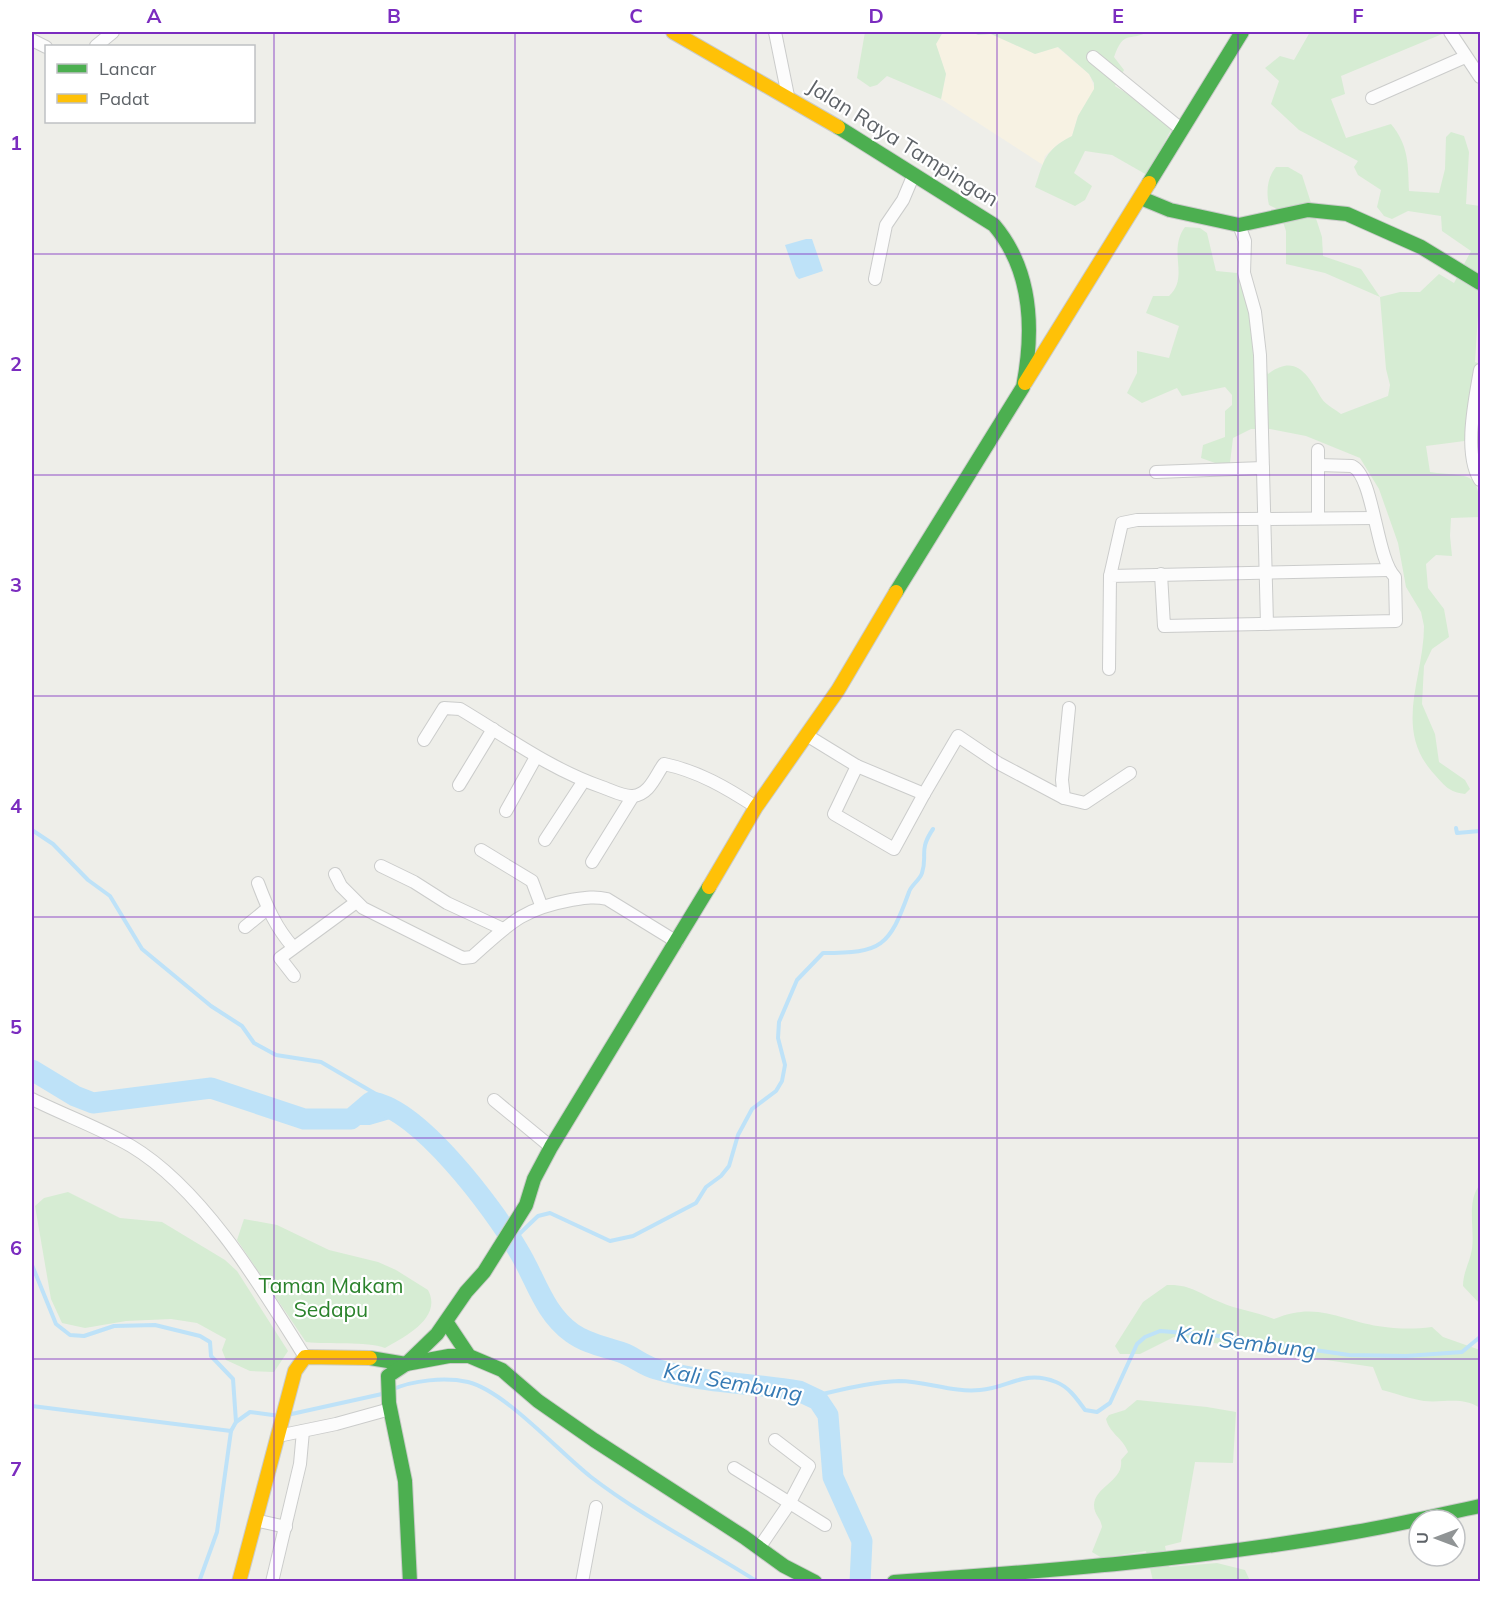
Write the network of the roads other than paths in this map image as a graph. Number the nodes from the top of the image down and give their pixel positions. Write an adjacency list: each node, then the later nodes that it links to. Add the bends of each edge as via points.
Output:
1 (113, 32): 6 (street)
2 (673, 32): 10 (main road, Jalan Raya Tampingan)
3 (775, 32): 10 (street)
4 (1242, 32): 12 (main road)
5 (1450, 32): 8 (street)
6 (97, 45)
7 (1093, 57): 12 (street)
8 (1466, 57): 9 (street); 11 (street)
9 (1480, 77)
10 (788, 96): 13 (main road, Jalan Raya Tampingan)
11 (1372, 98)
12 (1181, 129): 14 (main road)
13 (914, 174): 16 (street, via 886,225); 19 (main road, Jalan Raya Tampingan, via 994,225 1014,255 1023,277 1029,317)
14 (1141, 198): 15 (main road, via 1170,210); 19 (main road)
15 (1239, 225): 17 (main road, via 1308,210 1347,214 1421,247); 22 (street, via 1245,242 1244,273 1256,312)
16 (874, 279)
17 (1480, 284)
18 (1480, 370): 24 (street, via 1472,456)
19 (1023, 387): 36 (main road)
20 (1318, 450): 21 (street)
21 (1318, 465): 25 (street); 26 (street, via 1357,468)
22 (1263, 468): 23 (street); 27 (street)
23 (1156, 472)
24 (1480, 480)
25 (1318, 518): 26 (street); 27 (street)
26 (1374, 518): 28 (street)
27 (1264, 520): 29 (street); 31 (street, via 1122,523)
28 (1388, 570): 29 (street); 32 (street, via 1395,577 1396,621)
29 (1265, 573): 30 (street); 32 (street)
30 (1161, 574): 31 (street); 32 (street, via 1164,626)
31 (1110, 576): 33 (street)
32 (1267, 624)
33 (1110, 669)
34 (1069, 708): 45 (street)
35 (493, 729): 37 (street, via 460,710 444,708); 38 (street); 42 (street)
36 (808, 736): 39 (street); 46 (main road)
37 (424, 740)
38 (536, 757): 41 (street); 47 (street)
39 (857, 766): 43 (street); 43 (street, via 834,814 894,849)
40 (1130, 772): 45 (street, via 1084,803)
41 (583, 782): 44 (street); 48 (street)
42 (459, 785)
43 (924, 794): 45 (street, via 958,736 998,763)
44 (633, 796): 46 (street, via 645,791 664,764 720,784); 50 (street)
45 (1064, 798)
46 (756, 807): 59 (main road)
47 (506, 811)
48 (545, 840)
49 (481, 850): 55 (street, via 532,881)
50 (592, 862)
51 (381, 866): 58 (street)
52 (335, 874): 54 (street)
53 (258, 884): 56 (street)
54 (355, 903): 58 (street, via 463,958 471,957); 60 (street)
55 (541, 905): 58 (street); 59 (street, via 594,896 607,899)
56 (267, 909): 57 (street); 60 (street)
57 (245, 927)
58 (503, 929)
59 (677, 942): 64 (main road)
60 (293, 947): 61 (street, via 280,958)
61 (294, 976)
62 (32, 1099): 67 (street, via 132,1147 159,1166 203,1212 239,1258)
63 (494, 1100): 64 (street)
64 (551, 1147): 65 (main road)
65 (447, 1323): 66 (main road); 68 (main road)
66 (470, 1356): 68 (main road); 80 (main road, via 505,1371 539,1402 605,1450)
67 (305, 1358): 68 (main road, via 382,1358); 71 (main road, via 295,1371)
68 (406, 1364): 69 (main road, via 388,1376)
69 (390, 1408): 70 (street); 83 (main road, via 404,1481)
70 (303, 1431): 71 (street); 79 (street, via 300,1464)
71 (279, 1432): 77 (main road)
72 (775, 1440): 74 (street, via 809,1466)
73 (734, 1468): 74 (street)
74 (789, 1504): 78 (street); 80 (street)
75 (1480, 1506): 86 (main road, via 1355,1532 1274,1543 1063,1570)
76 (596, 1507): 84 (street)
77 (255, 1520): 79 (street); 81 (main road)
78 (825, 1525)
79 (284, 1534): 82 (street)
80 (759, 1548): 85 (main road, via 802,1578)
81 (239, 1581)
82 (272, 1581)
83 (410, 1581)
84 (582, 1581)
85 (815, 1581)
86 (894, 1581)

